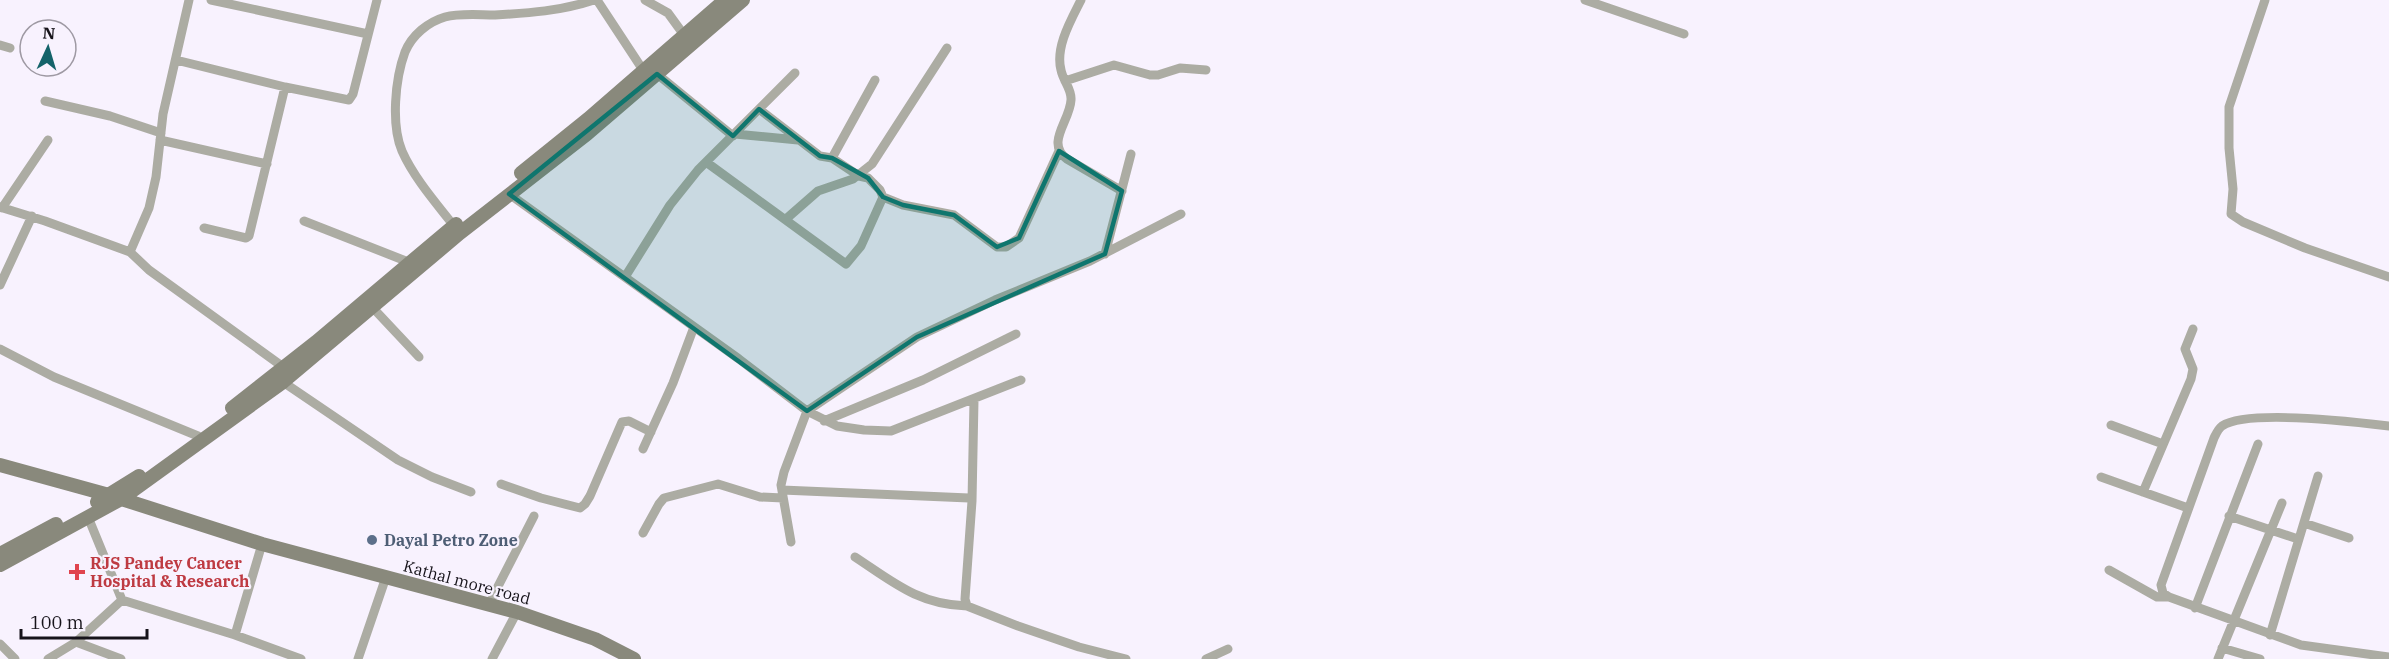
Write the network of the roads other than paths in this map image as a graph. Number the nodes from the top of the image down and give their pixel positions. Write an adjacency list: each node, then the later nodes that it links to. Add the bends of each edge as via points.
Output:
1 (189, 0): 15 (street)
2 (211, 0): 11 (street)
3 (377, 0): 11 (street)
4 (596, 0): 16 (street); 43 (street, via 546,11 448,16 432,21 416,34 406,51 397,92 397,137 415,172)
5 (645, 0): 13 (street, via 668,13)
6 (725, 0): 13 (street)
7 (743, 0): 19 (street)
8 (1081, 0): 21 (street, via 1061,52)
9 (1585, 0): 12 (street)
10 (2265, 0): 49 (street, via 2229,107 2232,215 2305,248)
11 (368, 34): 22 (street, via 349,100)
12 (1684, 34)
13 (684, 35): 16 (street)
14 (947, 48): 34 (street, via 877,157)
15 (176, 60): 22 (street); 26 (street)
16 (643, 70): 43 (street)
17 (1206, 70): 21 (street, via 1180,68 1150,75 1114,65)
18 (795, 73): 24 (street)
19 (657, 74): 25 (street); 36 (street)
20 (875, 80): 31 (street)
21 (1065, 81): 29 (street, via 1072,99 1057,142)
22 (285, 87): 33 (street)
23 (45, 100): 26 (street, via 110,116)
24 (759, 109): 25 (street); 28 (street)
25 (734, 135): 28 (street); 32 (street)
26 (161, 136): 33 (street); 45 (street, via 148,208)
27 (48, 140): 38 (street)
28 (800, 141): 31 (street, via 820,156)
29 (1059, 151): 35 (street); 37 (street, via 1019,238 1006,247 997,247 954,215 903,206)
30 (1131, 154): 35 (street)
31 (832, 158): 34 (street)
32 (706, 162): 41 (street); 48 (street, via 670,205)
33 (267, 164): 44 (street, via 249,236)
34 (859, 176): 37 (street, via 868,178); 41 (street, via 818,191)
35 (1122, 191): 46 (street)
36 (509, 194): 48 (street); 51 (street)
37 (884, 196): 41 (street, via 861,246 846,264)
38 (1, 208): 40 (street)
39 (1181, 214): 46 (street)
40 (32, 216): 45 (street); 50 (street)
41 (786, 219)
42 (304, 221): 47 (street)
43 (454, 226): 47 (street)
44 (204, 228)
45 (130, 252): 57 (street)
46 (1105, 254): 60 (street, via 917,337)
47 (411, 263): 57 (street)
48 (625, 277): 52 (street)
49 (2389, 277)
50 (0, 285)
51 (373, 308): 56 (street); 57 (street)
52 (694, 327): 60 (street); 64 (street)
53 (2193, 329): 66 (street, via 2185,350 2193,373)
54 (1016, 334): 61 (street, via 923,380)
55 (0, 349): 65 (street, via 54,377)
56 (419, 357)
57 (287, 375): 65 (street); 73 (street, via 405,464); 76 (street)
58 (1021, 380): 59 (street)
59 (974, 400): 61 (street, via 891,431); 77 (street)
60 (807, 411): 61 (street); 75 (street, via 784,472)
61 (824, 421)
62 (2111, 425): 66 (street)
63 (2389, 426): 79 (street, via 2300,418 2242,420 2223,426 2214,438)
64 (651, 432): 68 (street); 72 (street, via 622,422 590,496 580,508)
65 (198, 435): 76 (street)
66 (2163, 444): 74 (street)
67 (2258, 444): 81 (street)
68 (643, 448)
69 (0, 465): 76 (street, Kathal more road)
70 (2318, 476): 83 (street)
71 (2101, 477): 74 (street)
72 (501, 484)
73 (471, 492)
74 (2143, 492): 79 (street)
75 (782, 494): 77 (street, via 965,497); 85 (street, via 760,497 716,484 664,498); 88 (street)
76 (115, 498): 82 (street); 89 (street, Kathal more road); 90 (street)
77 (972, 501): 98 (street)
78 (2282, 503): 84 (street)
79 (2188, 508): 95 (street, via 2162,580 2163,593)
80 (534, 516): 97 (street)
81 (2229, 516): 84 (street); 99 (street)
82 (88, 517): 92 (street); 96 (street)
83 (2304, 523): 86 (street); 87 (street)
84 (2271, 528): 87 (street); 101 (street)
85 (643, 533)
86 (2349, 538)
87 (2298, 539): 103 (street)
88 (792, 542)
89 (262, 544): 94 (street, Kathal more road); 102 (street)
90 (0, 554)
91 (855, 557): 98 (street, via 913,596)
92 (0, 566)
93 (2109, 570): 95 (street, via 2157,597)
94 (386, 577): 97 (street, Kathal more road); 114 (street)
95 (2169, 597): 99 (street)
96 (122, 600): 102 (street); 104 (street)
97 (489, 604): 100 (street, Kathal more road)
98 (967, 606): 117 (street, via 1018,627)
99 (2195, 608): 101 (street)
100 (517, 612): 115 (street); 116 (street, Kathal more road, via 595,639)
101 (2233, 621): 103 (street); 106 (street)
102 (235, 635): 108 (street)
103 (2270, 635): 109 (street, via 2312,647)
104 (76, 642): 111 (street); 112 (street)
105 (0, 644): 110 (street)
106 (2223, 648): 119 (street); 120 (street)
107 (1228, 649): 118 (street)
108 (291, 657): 113 (street)
109 (2389, 657)
110 (15, 659)
111 (48, 659)
112 (121, 659)
113 (301, 659)
114 (358, 659)
115 (492, 659)
116 (634, 659)
117 (1126, 659)
118 (1206, 659)
119 (2218, 659)
120 (2260, 659)

